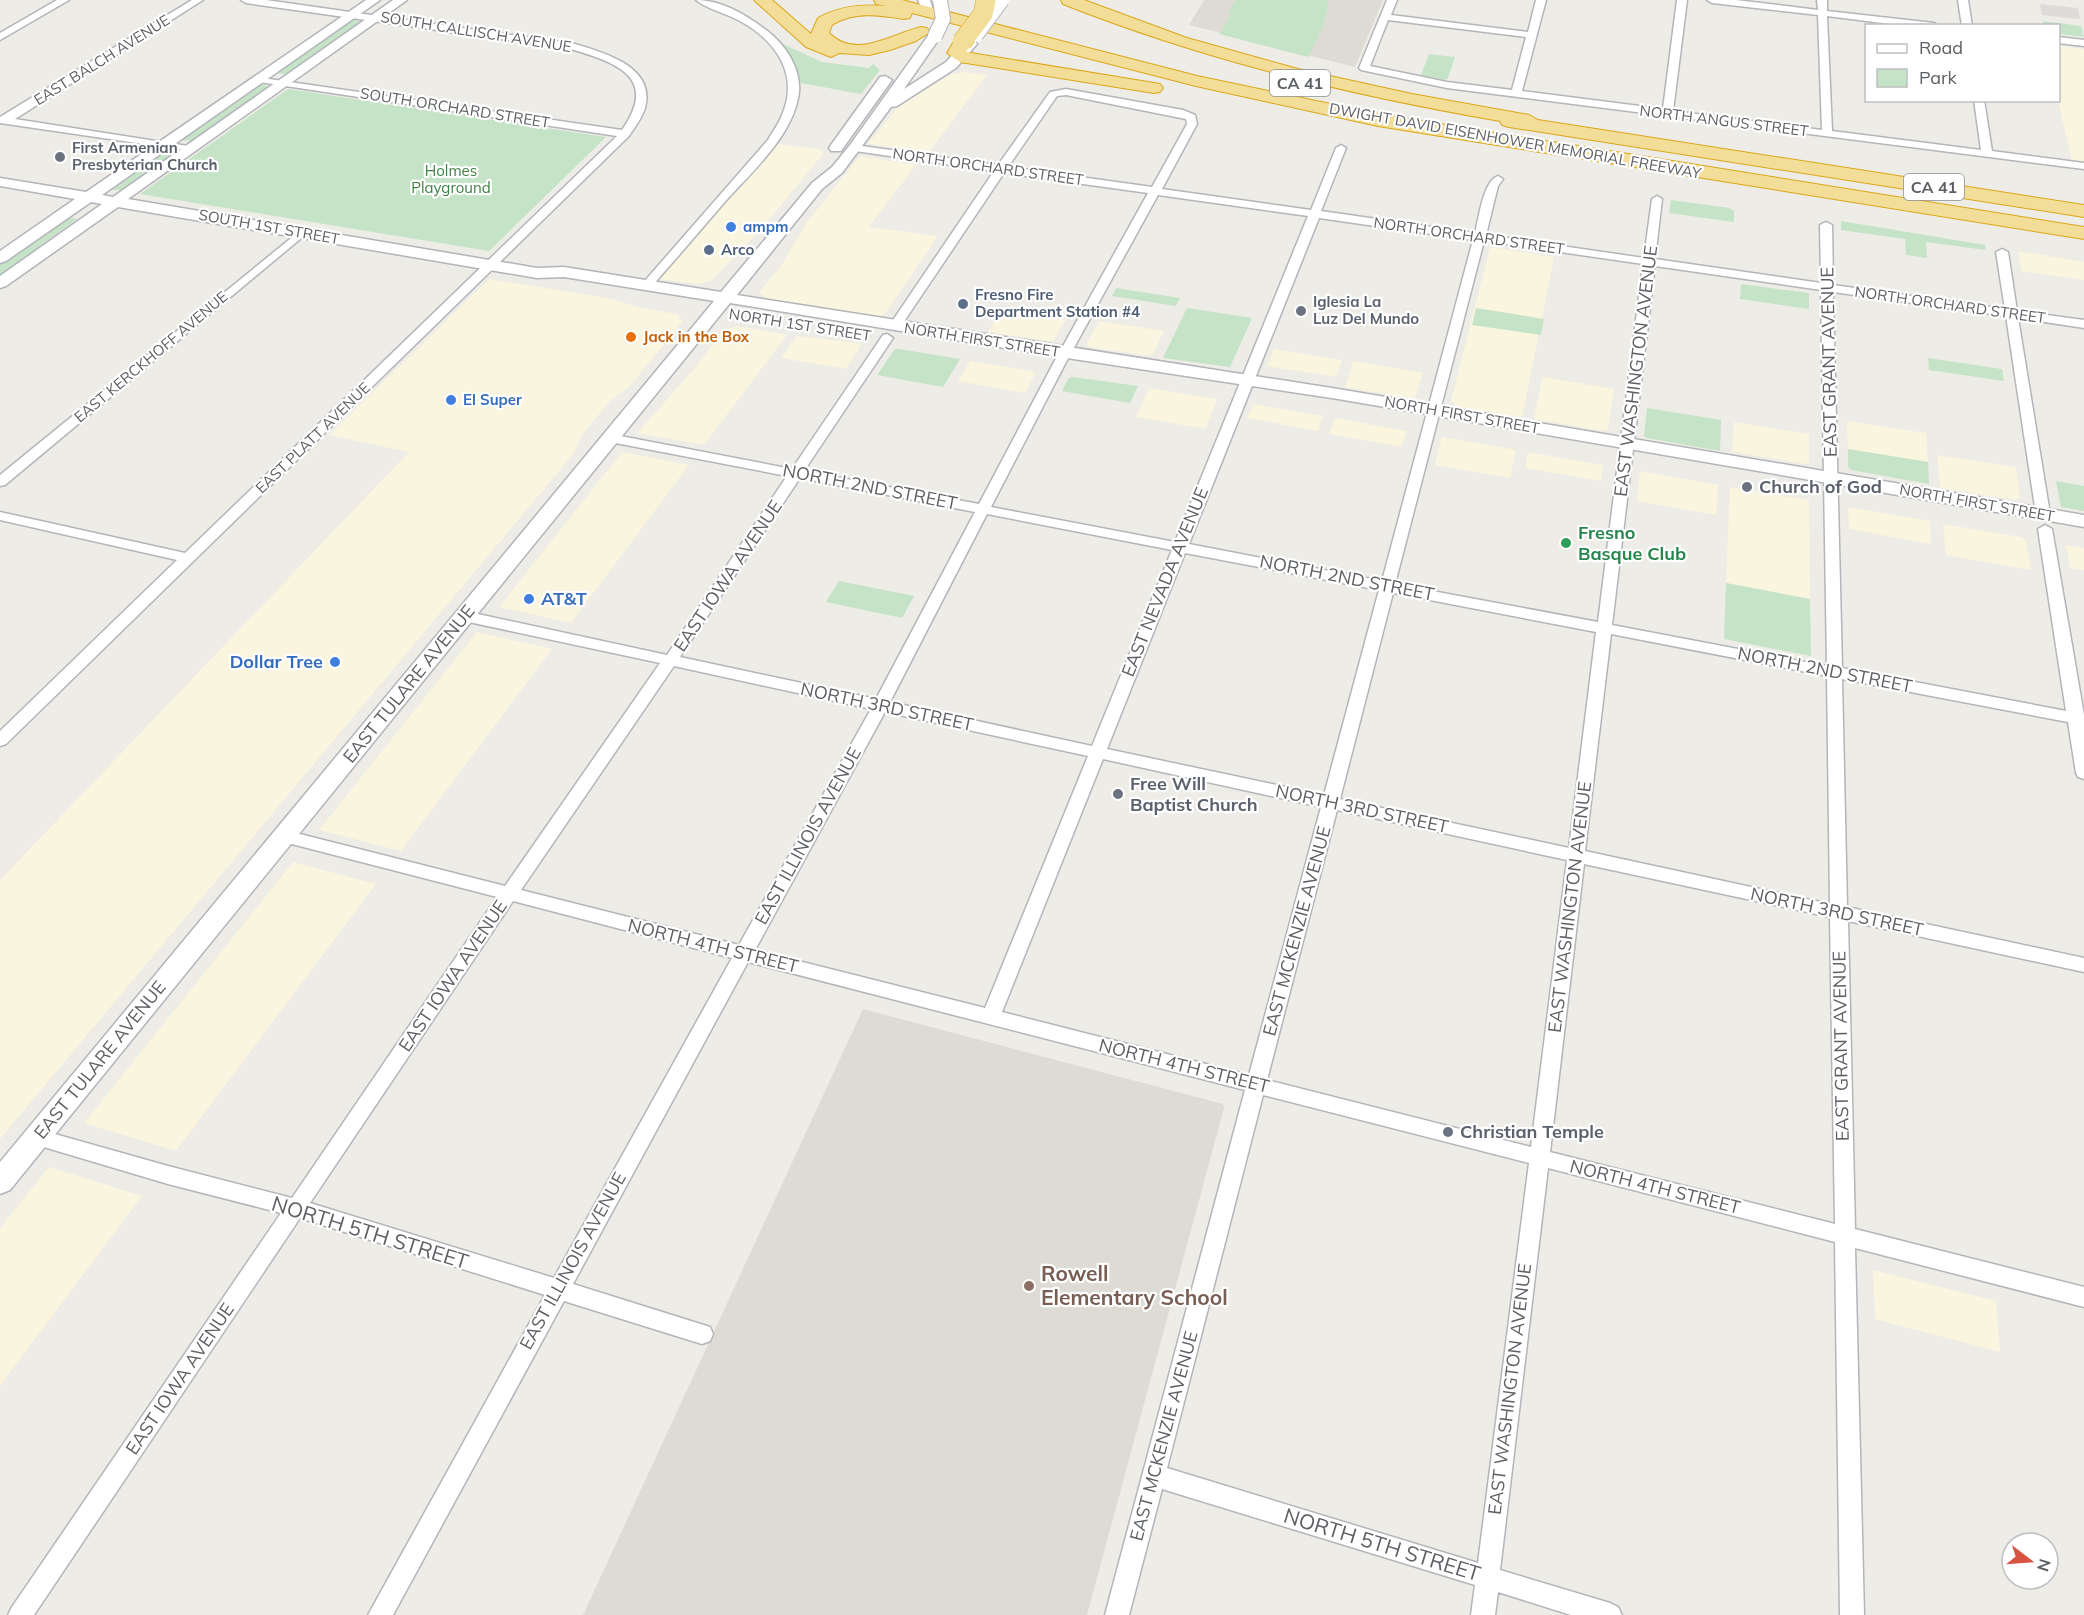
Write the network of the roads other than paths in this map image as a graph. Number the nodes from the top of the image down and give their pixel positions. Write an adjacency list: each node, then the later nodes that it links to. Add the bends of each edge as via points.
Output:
1 (64, 0): 29 (street)
2 (198, 0): 45 (street, EAST BALCH AVENUE)
3 (246, 0): 21 (street, SOUTH CALLISCH AVENUE)
4 (374, 0): 21 (main road)
5 (401, 0): 24 (main road)
6 (701, 0): 78 (street, via 755,25 778,46 787,57 795,81 794,100 786,122 772,141)
7 (762, 0): 34 (highway, via 826,51 899,62)
8 (882, 0): 35 (highway, DWIGHT DAVID EISENHOWER MEMORIAL FREEWAY / CA 41)
9 (924, 0): 27 (main road)
10 (940, 0): 27 (main road, bridge, via 943,19)
11 (1002, 0): 32 (main road, bridge)
12 (1069, 0): 48 (highway, via 1165,37 1310,77)
13 (1392, 0): 23 (street)
14 (1541, 0): 28 (street)
15 (1682, 0): 42 (street)
16 (1712, 0): 20 (street)
17 (1822, 0): 20 (street)
18 (1963, 0): 26 (street)
19 (980, 1): 22 (highway); 32 (highway, bridge, via 983,14)
20 (1823, 13): 25 (street); 47 (street)
21 (352, 14): 24 (street, SOUTH CALLISCH AVENUE); 37 (main road)
22 (1016, 15)
23 (1385, 16): 28 (street); 39 (street, NORTH ANGUS STREET, via 1364,68)
24 (376, 17): 38 (main road); 46 (street, SOUTH CALLISCH AVENUE, via 572,46 610,58 633,74 642,91 641,108)
25 (1917, 24)
26 (1967, 24)
27 (924, 34): 34 (main road, EAST TULARE AVENUE); 35 (highway, via 892,46 859,50 831,44 819,30 824,22 840,14 885,10)
28 (1532, 35): 39 (street)
29 (0, 37)
30 (2060, 40): 31 (street)
31 (2084, 43)
32 (962, 46): 36 (main road, via 933,64); 41 (main road); 54 (highway, via 1399,133)
33 (1142, 47): 48 (highway, DWIGHT DAVID EISENHOWER MEMORIAL FREEWAY / CA 41, via 1331,90)
34 (911, 57): 36 (main road, EAST TULARE AVENUE)
35 (1132, 65): 54 (highway, DWIGHT DAVID EISENHOWER MEMORIAL FREEWAY / CA 41, via 1378,120)
36 (896, 77): 41 (main road, EAST TULARE AVENUE); 43 (main road, via 872,97)
37 (259, 79): 38 (street, SOUTH ORCHARD STREET); 49 (main road)
38 (285, 82): 46 (street, SOUTH ORCHARD STREET); 52 (main road)
39 (1516, 94): 42 (street, NORTH ANGUS STREET)
40 (1978, 102): 53 (street)
41 (879, 114): 50 (main road, EAST TULARE AVENUE)
42 (1668, 114): 47 (street, NORTH ANGUS STREET)
43 (858, 117): 50 (main road, via 858,128 850,139); 59 (main road, via 837,147 842,152)
44 (1191, 117): 57 (street, EAST IOWA AVENUE, via 1061,93 1050,97); 61 (street, EAST ILLINOIS AVENUE, via 1192,124)
45 (3, 120): 49 (street)
46 (625, 134): 75 (street, EAST PLATT AVENUE)
47 (1827, 134): 53 (street, NORTH ANGUS STREET)
48 (1647, 142): 55 (highway, DWIGHT DAVID EISENHOWER MEMORIAL FREEWAY / CA 41)
49 (161, 145): 52 (street); 62 (main road)
50 (855, 148): 57 (street, NORTH ORCHARD STREET); 59 (main road, EAST TULARE AVENUE)
51 (1341, 148): 67 (street, EAST NEVADA AVENUE)
52 (188, 149): 64 (main road)
53 (1987, 154): 56 (street, NORTH ANGUS STREET)
54 (1623, 160): 70 (highway, DWIGHT DAVID EISENHOWER MEMORIAL FREEWAY / CA 41)
55 (1785, 164): 65 (highway); 66 (highway, DWIGHT DAVID EISENHOWER MEMORIAL FREEWAY / CA 41)
56 (2084, 166)
57 (1001, 169): 61 (street, NORTH ORCHARD STREET); 84 (street, EAST IOWA AVENUE)
58 (1498, 179): 71 (street, EAST MCKENZIE AVENUE)
59 (823, 181): 80 (main road, EAST TULARE AVENUE)
60 (0, 182): 62 (main road, SOUTH 1ST STREET)
61 (1155, 191): 67 (street, NORTH ORCHARD STREET); 85 (street, EAST ILLINOIS AVENUE)
62 (87, 196): 64 (main road, SOUTH 1ST STREET); 73 (main road)
63 (1657, 199): 74 (street, EAST WASHINGTON AVENUE)
64 (113, 201): 69 (main road, SOUTH 1ST STREET); 77 (main road)
65 (2084, 202)
66 (2084, 211)
67 (1314, 214): 71 (street, NORTH ORCHARD STREET); 86 (street, EAST NEVADA AVENUE)
68 (1826, 225): 79 (street, EAST GRANT AVENUE)
69 (301, 233): 75 (main road, SOUTH 1ST STREET); 91 (street, EAST KERCKHOFF AVENUE)
70 (2084, 235)
71 (1479, 237): 74 (street, NORTH ORCHARD STREET); 87 (street, EAST MCKENZIE AVENUE)
72 (2002, 252): 81 (street)
73 (0, 258)
74 (1650, 261): 79 (street, NORTH ORCHARD STREET); 89 (street, EAST WASHINGTON AVENUE)
75 (489, 265): 76 (main road, SOUTH 1ST STREET); 99 (street, EAST PLATT AVENUE)
76 (537, 273): 78 (main road, SOUTH 1ST STREET, via 564,272); 80 (main road, SOUTH 1ST STREET, via 552,282)
77 (0, 283)
78 (646, 285): 80 (main road, SOUTH 1ST STREET)
79 (1827, 287): 81 (street, NORTH ORCHARD STREET); 92 (street, EAST GRANT AVENUE)
80 (719, 305): 82 (main road, NORTH 1ST STREET); 84 (main road, NORTH 1ST STREET); 88 (main road, EAST TULARE AVENUE)
81 (2012, 314): 83 (street, NORTH ORCHARD STREET); 96 (street)
82 (839, 317): 84 (main road, NORTH FIRST STREET)
83 (2084, 324)
84 (891, 332): 85 (main road, NORTH FIRST STREET); 85 (main road, NORTH FIRST STREET, via 972,338); 90 (street, EAST IOWA AVENUE)
85 (1063, 358): 86 (main road, NORTH FIRST STREET); 93 (street, EAST ILLINOIS AVENUE)
86 (1244, 385): 87 (main road, NORTH FIRST STREET); 98 (street, EAST NEVADA AVENUE)
87 (1432, 416): 89 (main road, NORTH FIRST STREET); 100 (street, EAST MCKENZIE AVENUE)
88 (610, 438): 90 (street, NORTH 2ND STREET); 101 (main road, EAST TULARE AVENUE)
89 (1626, 450): 92 (main road, NORTH FIRST STREET); 102 (street, EAST WASHINGTON AVENUE)
90 (796, 474): 93 (street, NORTH 2ND STREET); 103 (street, EAST IOWA AVENUE)
91 (0, 482)
92 (1831, 485): 96 (main road, NORTH FIRST STREET); 96 (main road, NORTH FIRST STREET, via 1936,510 1973,510 2039,518); 104 (street, EAST GRANT AVENUE)
93 (983, 508): 98 (street, NORTH 2ND STREET); 105 (street, EAST ILLINOIS AVENUE)
94 (0, 516): 99 (street)
95 (2084, 521): 96 (main road, NORTH FIRST STREET)
96 (2044, 522): 97 (main road, NORTH FIRST STREET); 106 (street)
97 (2084, 536)
98 (1179, 546): 100 (street, NORTH 2ND STREET); 108 (street, EAST NEVADA AVENUE)
99 (189, 558): 107 (street, EAST PLATT AVENUE)
100 (1387, 586): 102 (street, NORTH 2ND STREET); 110 (street, EAST MCKENZIE AVENUE)
101 (464, 616): 103 (street, NORTH 3RD STREET); 111 (main road, EAST TULARE AVENUE)
102 (1604, 628): 104 (street, NORTH 2ND STREET); 112 (street, EAST WASHINGTON AVENUE)
103 (670, 660): 105 (street, NORTH 3RD STREET); 113 (street, EAST IOWA AVENUE)
104 (1834, 672): 106 (street, NORTH 2ND STREET); 114 (street, EAST GRANT AVENUE)
105 (880, 706): 108 (street, NORTH 3RD STREET); 115 (street, EAST ILLINOIS AVENUE)
106 (2080, 719): 109 (street)
107 (0, 740)
108 (1097, 751): 110 (street, NORTH 3RD STREET); 117 (street, EAST NEVADA AVENUE)
109 (2084, 773)
110 (1330, 803): 112 (street, NORTH 3RD STREET); 118 (street, EAST MCKENZIE AVENUE)
111 (284, 836): 113 (street, NORTH 4TH STREET); 119 (main road, EAST TULARE AVENUE)
112 (1576, 856): 114 (street, NORTH 3RD STREET); 120 (street, EAST WASHINGTON AVENUE)
113 (509, 894): 115 (street, NORTH 4TH STREET); 122 (street, EAST IOWA AVENUE)
114 (1839, 912): 116 (street, NORTH 3RD STREET); 123 (street, EAST GRANT AVENUE)
115 (743, 953): 117 (street, NORTH 4TH STREET); 124 (street, EAST ILLINOIS AVENUE)
116 (2084, 965)
117 (991, 1017): 118 (street, NORTH 4TH STREET)
118 (1256, 1085): 120 (street, NORTH 4TH STREET); 127 (street, EAST MCKENZIE AVENUE)
119 (37, 1137): 121 (main road, EAST TULARE AVENUE); 122 (street, NORTH 5TH STREET)
120 (1539, 1157): 123 (street, NORTH 4TH STREET); 128 (street, EAST WASHINGTON AVENUE)
121 (0, 1182)
122 (296, 1208): 124 (street, NORTH 5TH STREET); 129 (street, EAST IOWA AVENUE)
123 (1845, 1235): 125 (street, NORTH 4TH STREET); 134 (street, EAST GRANT AVENUE)
124 (556, 1291): 126 (street, NORTH 5TH STREET); 130 (street, EAST ILLINOIS AVENUE)
125 (2084, 1297)
126 (702, 1334)
127 (1154, 1475): 128 (street, NORTH 5TH STREET); 131 (street, EAST MCKENZIE AVENUE)
128 (1487, 1577): 132 (street, EAST WASHINGTON AVENUE); 133 (street, NORTH 5TH STREET)
129 (20, 1615)
130 (380, 1615)
131 (1117, 1615)
132 (1483, 1615)
133 (1610, 1615)
134 (1852, 1615)

